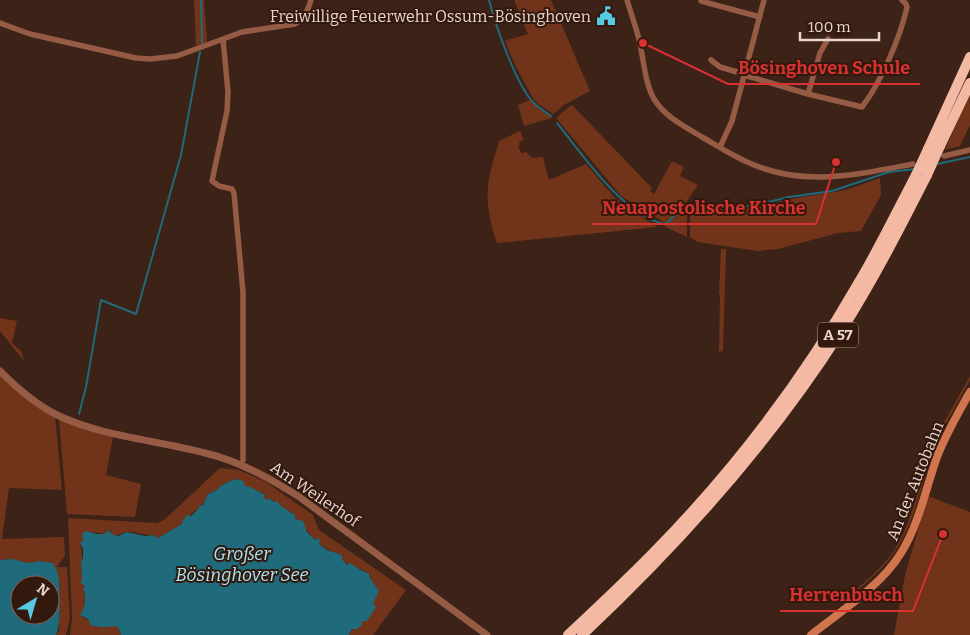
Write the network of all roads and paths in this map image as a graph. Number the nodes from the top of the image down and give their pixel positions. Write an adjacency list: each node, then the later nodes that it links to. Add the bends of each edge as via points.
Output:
1 (311, 0): 8 (street, via 305,15 295,24)
2 (627, 0): 15 (street, via 640,41 648,85 655,100 672,119)
3 (764, 0): 6 (street)
4 (701, 1): 6 (street)
5 (904, 2): 14 (street, via 906,12 899,34 862,107)
6 (760, 17): 12 (street)
7 (0, 23): 8 (street, via 30,34 150,59 177,56)
8 (223, 38): 21 (street, via 228,102 212,182 232,189 234,193 244,292)
9 (828, 39): 14 (street, via 820,53)
10 (970, 57): 22 (highway, A 57, bridge, via 916,175 859,282 814,354 775,410 701,502)
11 (711, 60): 12 (street, via 720,67)
12 (744, 75): 14 (street); 15 (street, via 732,121)
13 (970, 83): 17 (highway, A 57)
14 (808, 94)
15 (720, 147): 18 (street, via 757,166 807,178)
16 (970, 150): 17 (street)
17 (942, 151): 26 (highway, A 57, bridge, via 868,287 777,424 681,537)
18 (913, 164)
19 (0, 371): 23 (street, Am Weilerhof, via 38,403 80,424 206,453 242,464 272,480)
20 (970, 392): 27 (main road, An der Autobahn, via 943,441 902,552 875,583)
21 (243, 460)
22 (597, 608): 24 (highway, via 582,614); 25 (highway, A 57)
23 (487, 635)
24 (560, 635)
25 (568, 635)
26 (582, 635)
27 (811, 635)

